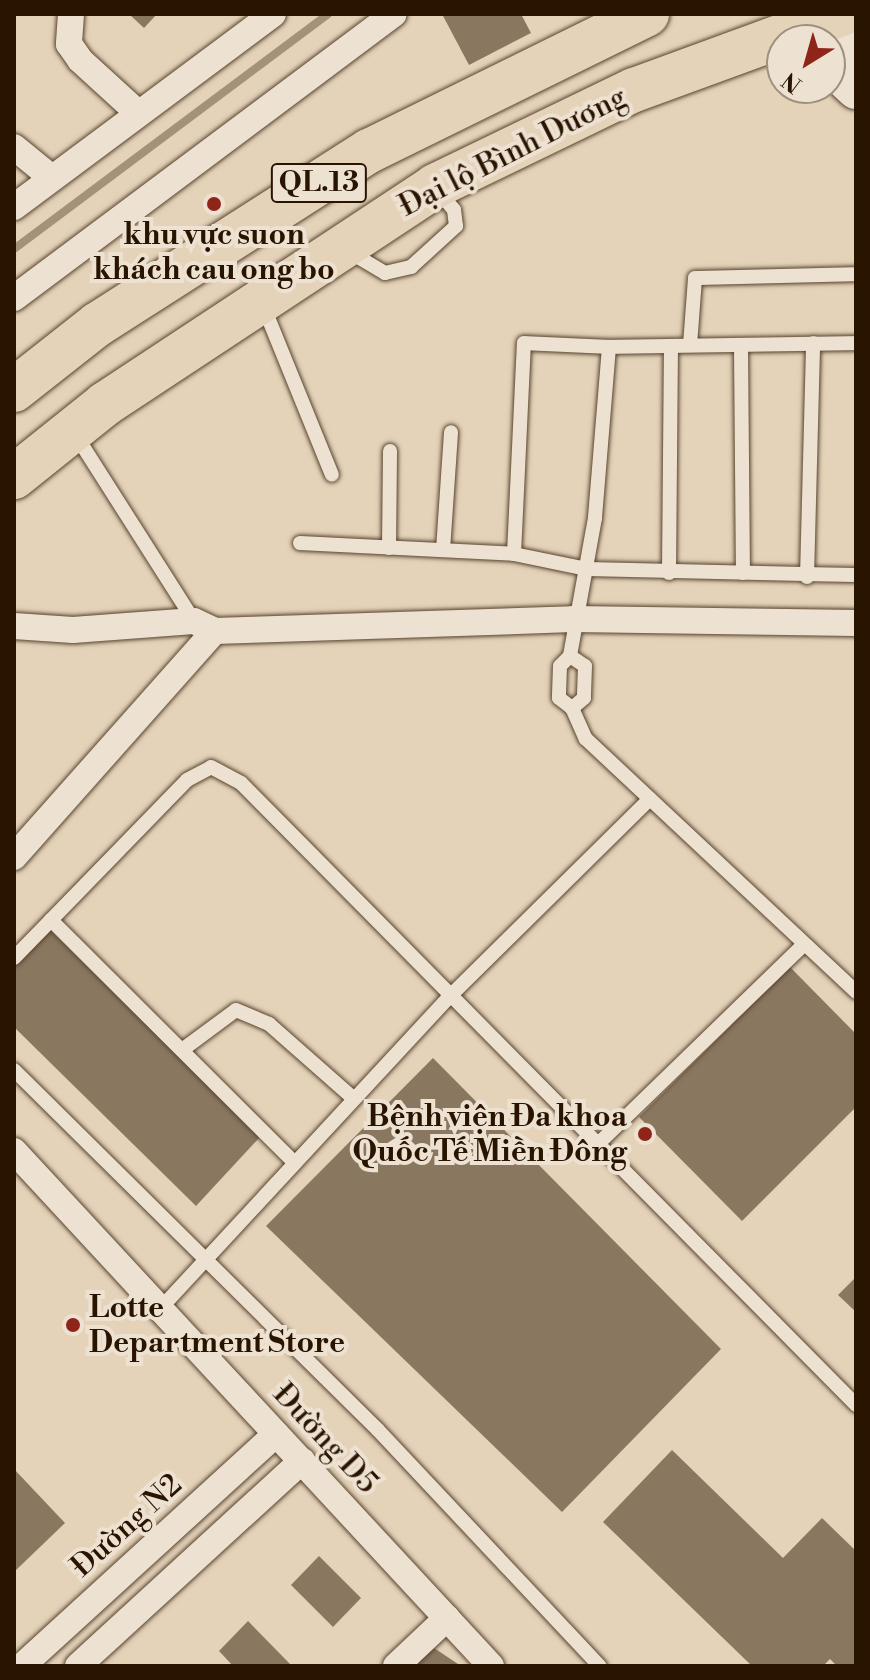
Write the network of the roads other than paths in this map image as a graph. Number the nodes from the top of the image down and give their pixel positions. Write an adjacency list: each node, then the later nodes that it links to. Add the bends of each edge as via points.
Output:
1 (71, 14): 6 (street, via 69,44)
2 (273, 14): 6 (street)
3 (394, 14): 11 (street)
4 (647, 14): 19 (highway, QL.13, via 369,151 98,324)
5 (766, 44): 12 (highway, Đại lộ Bình Dương / QL.13, via 634,90 435,186)
6 (138, 113): 8 (street)
7 (14, 147): 8 (street)
8 (52, 178): 9 (street)
9 (14, 207)
10 (856, 274): 15 (lane, via 695,278)
11 (14, 298)
12 (260, 298): 20 (highway, Đại lộ Bình Dương / QL.13); 23 (lane)
13 (813, 343): 14 (lane); 17 (lane); 33 (lane)
14 (856, 343)
15 (690, 345): 17 (lane); 18 (lane)
16 (609, 347): 18 (lane); 28 (lane, via 524,343); 29 (lane)
17 (741, 348): 31 (lane)
18 (671, 350): 30 (lane)
19 (14, 390)
20 (73, 430): 24 (highway, Đại lộ Bình Dương / QL.13); 37 (lane)
21 (451, 432): 27 (lane)
22 (390, 451): 26 (lane)
23 (332, 475)
24 (14, 477)
25 (300, 543): 26 (lane)
26 (389, 548): 27 (lane)
27 (443, 550): 28 (lane)
28 (514, 554): 29 (lane)
29 (587, 569): 30 (lane); 34 (lane)
30 (669, 573): 31 (lane)
31 (743, 573): 33 (lane)
32 (856, 575): 33 (lane)
33 (807, 577)
34 (573, 619): 35 (street); 37 (street); 38 (lane)
35 (856, 623)
36 (14, 626): 37 (street)
37 (204, 626): 41 (street)
38 (570, 656): 39 (lane, via 560,666 559,698); 39 (lane, via 585,666 584,698)
39 (572, 708): 40 (lane, via 586,739)
40 (650, 799): 43 (lane); 46 (lane)
41 (14, 857)
42 (51, 920): 44 (lane); 46 (lane, via 187,780 211,767 241,783); 47 (lane)
43 (804, 944): 45 (lane); 50 (lane)
44 (14, 958)
45 (856, 992)
46 (449, 997): 49 (lane); 50 (lane)
47 (182, 1050): 49 (lane, via 236,1010 269,1024); 52 (lane)
48 (14, 1070): 53 (lane)
49 (353, 1098): 52 (lane)
50 (600, 1142): 55 (lane)
51 (14, 1151): 54 (street, Đường D5)
52 (293, 1161): 53 (lane)
53 (201, 1258): 54 (lane); 63 (lane, via 378,1430)
54 (160, 1309): 56 (street, Đường D5)
55 (856, 1405)
56 (276, 1434): 57 (street, Đường D5); 59 (street, Đường N2)
57 (302, 1461): 58 (street, Đường D5); 60 (street)
58 (447, 1618): 61 (street); 62 (street, Đường D5)
59 (22, 1666)
60 (78, 1666)
61 (396, 1666)
62 (491, 1666)
63 (600, 1666)

